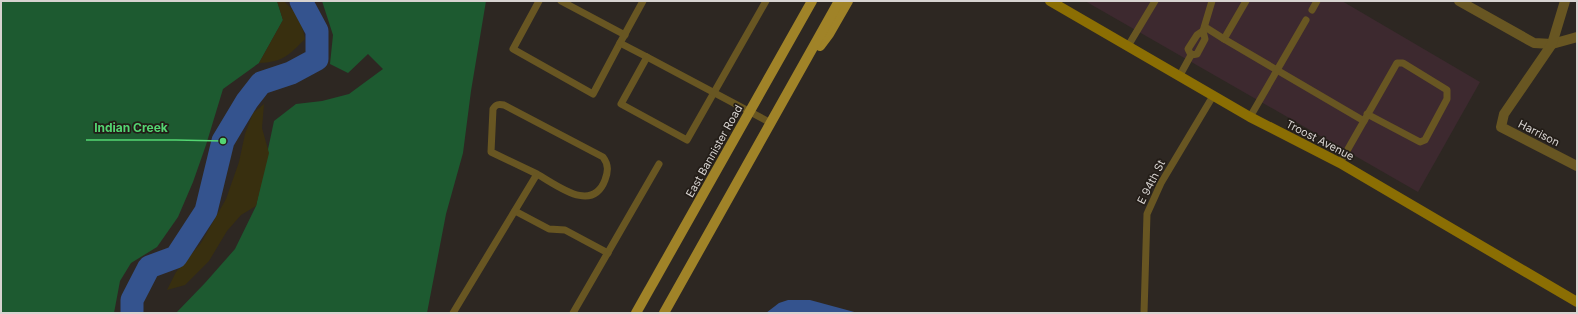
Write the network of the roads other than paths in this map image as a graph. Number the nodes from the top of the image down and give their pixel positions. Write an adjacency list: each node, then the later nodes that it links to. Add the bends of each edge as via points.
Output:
1 (539, 1): 21 (lane, via 513,49 593,94)
2 (561, 1): 18 (lane)
3 (643, 1): 18 (lane)
4 (766, 1): 28 (lane)
5 (812, 1): 30 (main road, East Bannister Road)
6 (839, 1): 26 (main road)
7 (848, 1): 26 (main road, via 829,34)
8 (1052, 1): 23 (main road, Troost Avenue)
9 (1154, 1): 23 (lane)
10 (1212, 1): 17 (lane)
11 (1246, 1): 20 (lane)
12 (1317, 1): 15 (lane)
13 (1460, 1): 22 (street, via 1534,43)
14 (1565, 1): 22 (street)
15 (1312, 10)
16 (1306, 20): 25 (lane)
17 (1204, 29): 20 (lane); 27 (lane, via 1188,49 1191,55)
18 (625, 35): 21 (lane)
19 (1577, 37): 22 (street)
20 (1224, 39): 25 (lane)
21 (620, 43): 24 (lane)
22 (1552, 44): 37 (street, Harrison, via 1504,114 1501,127)
23 (1128, 46): 27 (main road, Troost Avenue)
24 (647, 57): 28 (lane); 28 (lane, via 621,104 687,140)
25 (1278, 69): 32 (lane); 33 (lane)
26 (798, 75): 34 (main road)
27 (1179, 77): 29 (main road, Troost Avenue)
28 (714, 92): 30 (lane)
29 (1213, 96): 32 (main road, Troost Avenue); 46 (lane, E 94th St, via 1161,183 1147,214)
30 (750, 112): 34 (lane); 44 (main road, East Bannister Road)
31 (1367, 114): 31 (lane, via 1397,63 1447,90 1447,99 1425,140 1420,142); 33 (lane)
32 (1250, 118): 35 (main road, Troost Avenue)
33 (1364, 121): 35 (lane)
34 (771, 123): 45 (main road)
35 (1340, 163): 41 (main road, Troost Avenue)
36 (659, 164): 40 (lane)
37 (1577, 166)
38 (537, 174): 38 (lane, via 583,197 598,192 605,181 608,168 603,157 504,105 495,106 491,152); 39 (lane)
39 (515, 211): 40 (lane, via 549,229 565,230); 42 (lane)
40 (608, 253): 43 (lane)
41 (1577, 302)
42 (454, 313)
43 (573, 313)
44 (636, 313)
45 (664, 313)
46 (1144, 313)

